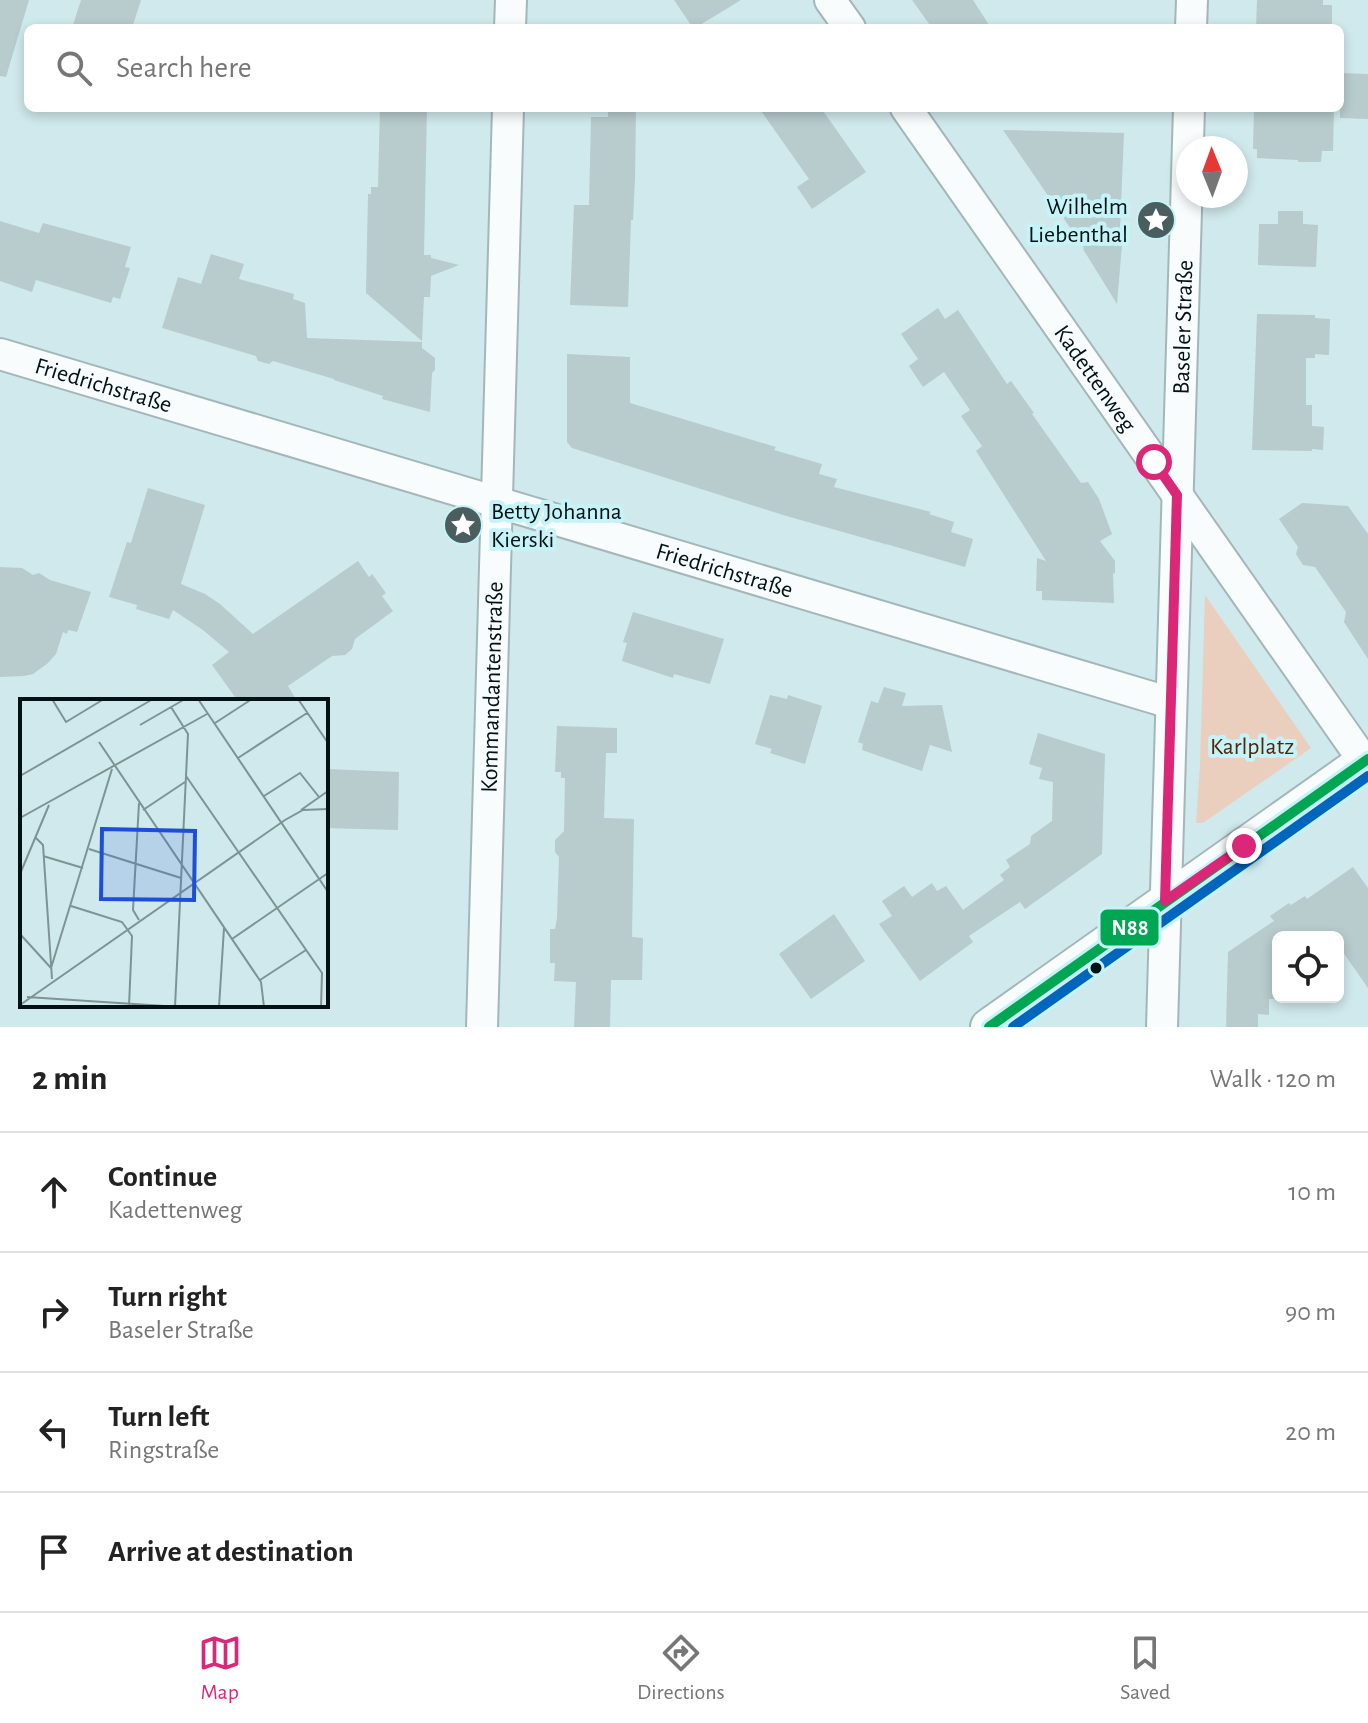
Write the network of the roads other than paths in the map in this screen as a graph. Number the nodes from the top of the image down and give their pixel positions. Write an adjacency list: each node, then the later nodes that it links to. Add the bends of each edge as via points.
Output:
1 (511, 0): 4 (street)
2 (830, 0): 5 (street)
3 (1192, 0): 6 (street)
4 (510, 24)
5 (847, 24)
6 (1191, 24)
7 (508, 112): 12 (street, Kommandantenstraße)
8 (909, 112): 11 (street, Kadettenweg)
9 (1189, 112): 11 (street, Baseler Straße)
10 (0, 354): 12 (street, Friedrichstraße)
11 (1177, 495): 13 (street, Baseler Straße); 14 (street, Kadettenweg)
12 (496, 502): 13 (street, Friedrichstraße); 16 (street, Kommandantenstraße)
13 (1171, 703): 15 (street, Baseler Straße)
14 (1367, 763): 15 (street)
15 (1165, 901): 17 (street); 18 (street, Baseler Straße)
16 (482, 1027)
17 (989, 1027)
18 (1162, 1027)

